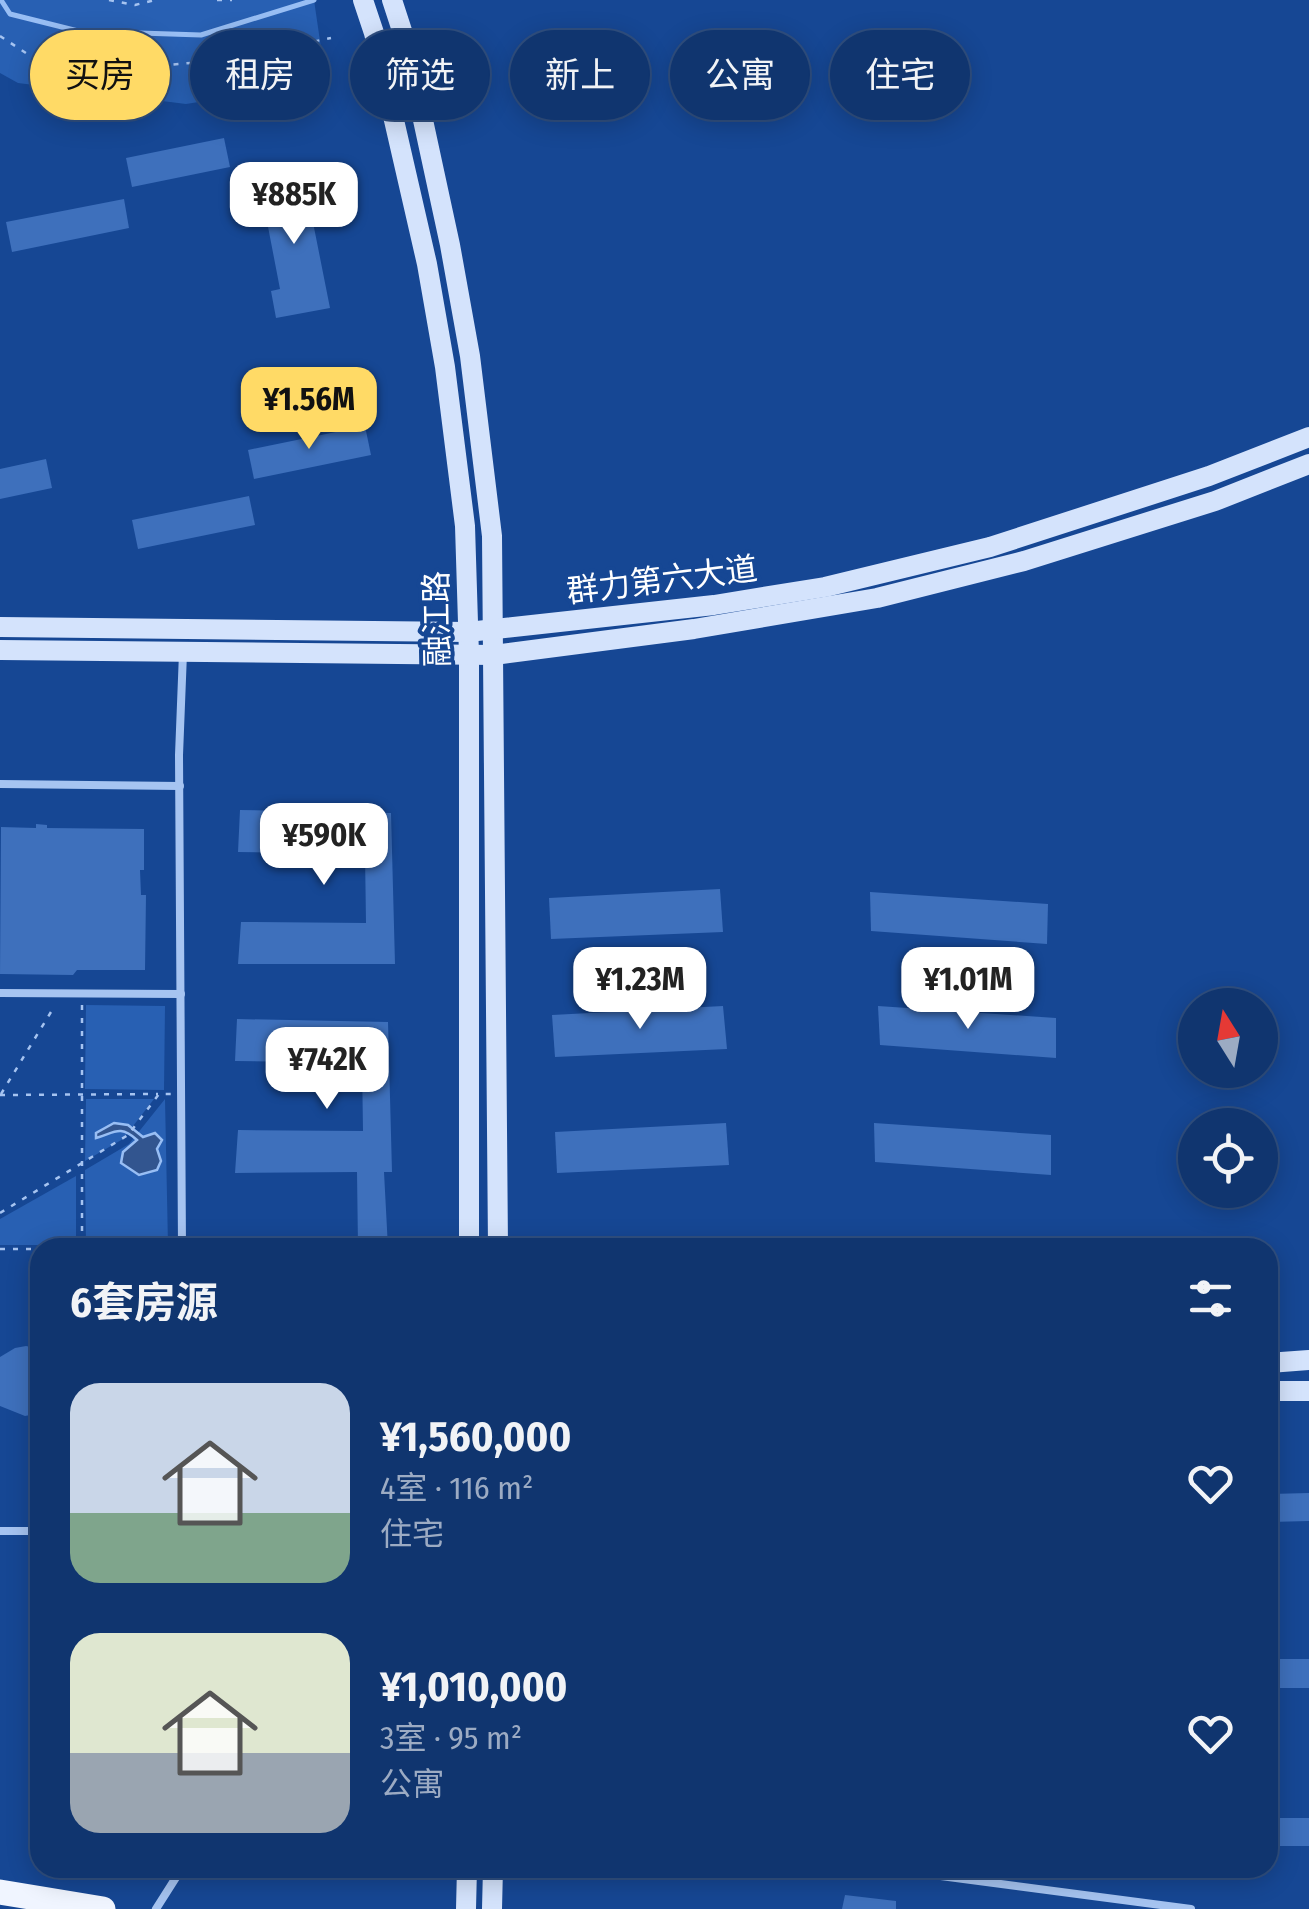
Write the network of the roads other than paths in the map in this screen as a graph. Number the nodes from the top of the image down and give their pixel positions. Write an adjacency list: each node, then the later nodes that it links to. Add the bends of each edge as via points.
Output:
1 (363, 0): 7 (main road, 融江路, via 428,264 465,526)
2 (392, 0): 6 (main road, 融江路, via 470,356 492,536)
3 (1309, 437): 6 (main road, 群力第六大道, via 1157,494 933,562 714,605)
4 (1309, 464): 11 (main road, 群力第六大道, via 1146,524 924,587 804,612)
5 (0, 627): 7 (main road, 群力第六大道)
6 (494, 630): 7 (main road, 群力第六大道); 11 (main road, 融江路)
7 (468, 632): 10 (main road, 融江路)
8 (0, 650): 9 (main road, 群力第六大道)
9 (183, 653): 10 (main road, 群力第六大道); 13 (lane)
10 (469, 655): 11 (main road, 群力第六大道); 17 (main road, 融江路)
11 (494, 655): 18 (main road, 融江路)
12 (0, 784): 13 (lane)
13 (180, 786): 15 (lane)
14 (0, 992): 15 (lane)
15 (181, 994): 16 (lane)
16 (182, 1238)
17 (469, 1238)
18 (498, 1238)
19 (1309, 1360): 20 (main road)
20 (1278, 1362)
21 (1278, 1391): 22 (main road)
22 (1309, 1391)
23 (0, 1530): 24 (lane)
24 (30, 1531)
25 (176, 1878): 31 (lane)
26 (467, 1878): 32 (main road)
27 (493, 1878): 33 (main road)
28 (956, 1878): 34 (lane)
29 (0, 1892): 30 (main road)
30 (102, 1909)
31 (156, 1909)
32 (466, 1909)
33 (492, 1909)
34 (1191, 1909)

